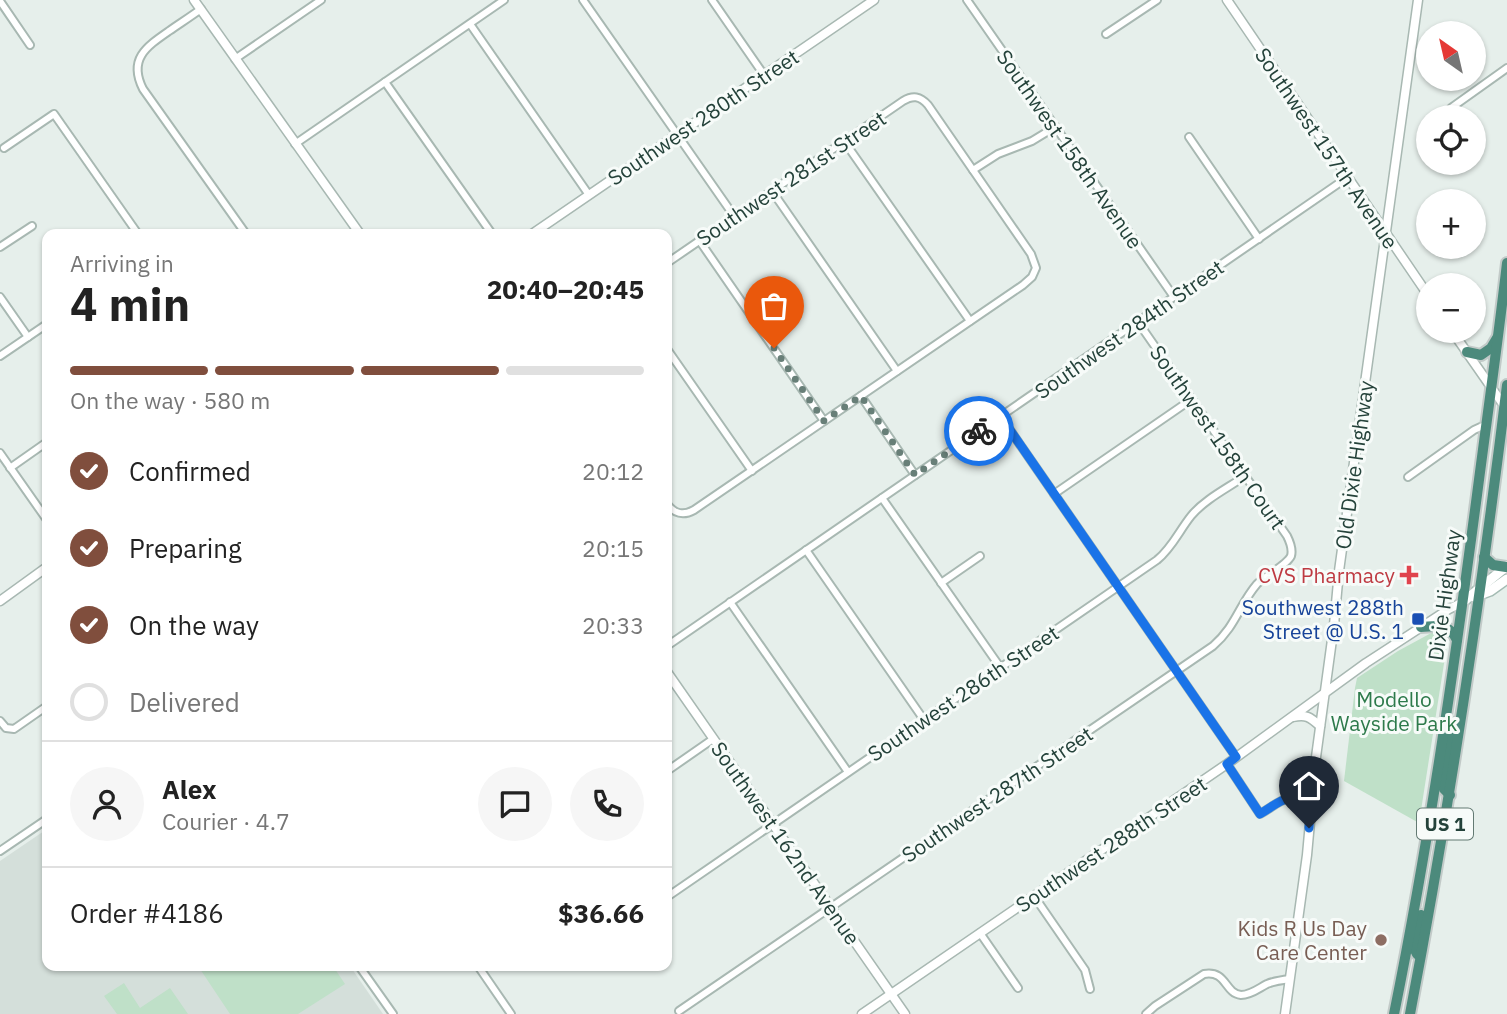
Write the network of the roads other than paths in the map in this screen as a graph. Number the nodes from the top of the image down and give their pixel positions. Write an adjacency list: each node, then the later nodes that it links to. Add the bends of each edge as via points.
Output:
1 (194, 0): 12 (street)
2 (321, 0): 16 (street)
3 (504, 0): 13 (street)
4 (583, 0): 22 (street)
5 (712, 0): 18 (street)
6 (874, 0): 18 (street, Southwest 280th Street)
7 (967, 0): 21 (street, Southwest 158th Avenue)
8 (1157, 0): 14 (street)
9 (1227, 0): 28 (street, Southwest 157th Avenue)
10 (1418, 0): 38 (street, Old Dixie Highway)
11 (0, 1): 15 (street)
12 (201, 9): 16 (street); 34 (street, via 147,47 137,68 139,79)
13 (470, 24): 19 (street); 30 (street)
14 (1106, 34)
15 (30, 45)
16 (235, 59): 25 (street)
17 (1507, 68): 20 (street)
18 (764, 75): 22 (street, Southwest 280th Street)
19 (385, 82): 25 (street); 36 (street)
20 (1454, 105)
21 (1055, 127): 27 (street); 46 (street, Southwest 158th Avenue)
22 (677, 135): 30 (street, Southwest 280th Street); 31 (street)
23 (1189, 137): 39 (street)
24 (844, 141): 27 (street, Southwest 281st Street, via 906,99 916,97 928,106); 29 (street, Southwest 281st Street); 47 (street)
25 (295, 144): 35 (street)
26 (4, 148): 33 (street, via 54,114)
27 (973, 170): 47 (street, via 1036,268 1028,281)
28 (1348, 177): 38 (street, Southwest 157th Avenue); 39 (street, Southwest 284th Street)
29 (772, 191): 31 (street, Southwest 281st Street); 56 (street)
30 (589, 195): 37 (street, Southwest 280th Street)
31 (734, 216): 40 (street, Southwest 281st Street)
32 (32, 226): 41 (street)
33 (134, 229)
34 (242, 229)
35 (356, 229)
36 (488, 229)
37 (539, 229)
38 (1385, 232): 44 (street, Southwest 157th Avenue); 94 (street, Old Dixie Highway)
39 (1259, 239): 46 (street, Southwest 284th Street)
40 (699, 240): 42 (street, Southwest 281st Street); 63 (street)
41 (0, 247)
42 (672, 259)
43 (1507, 263): 50 (highway, Dixie Highway / US 1)
44 (1416, 277)
45 (0, 297): 51 (street)
46 (1174, 297): 48 (street, Southwest 284th Street)
47 (970, 321): 56 (street)
48 (1138, 322): 60 (street, Southwest 158th Court); 62 (street, Southwest 284th Street)
49 (42, 327): 51 (street)
50 (1498, 335): 53 (highway, via 1486,352); 58 (highway, Dixie Highway / US 1)
51 (28, 337): 54 (street)
52 (1461, 343): 53 (street)
53 (1467, 352): 58 (street)
54 (0, 356)
55 (672, 356): 68 (street)
56 (897, 371): 59 (street)
57 (1507, 385): 61 (highway, Dixie Highway / US 1)
58 (1492, 388): 61 (street); 64 (highway, Dixie Highway / US 1)
59 (861, 396): 63 (street); 69 (street)
60 (1192, 399): 70 (street, Southwest 158th Court); 72 (street)
61 (1506, 408): 79 (highway, Dixie Highway / US 1)
62 (1001, 417): 69 (street, Southwest 284th Street); 72 (street)
63 (824, 421): 68 (street)
64 (1487, 424): 71 (street); 86 (highway, Dixie Highway / US 1)
65 (42, 446): 67 (street)
66 (0, 453): 67 (street)
67 (10, 468): 75 (street)
68 (752, 471): 74 (street, via 686,514)
69 (915, 475): 73 (street, Southwest 284th Street)
70 (1245, 476): 77 (street, Southwest 158th Court, via 1287,536); 83 (street, Southwest 286th Street, via 1192,515 1165,554)
71 (1408, 477)
72 (1054, 494): 83 (street)
73 (882, 498): 76 (street, Southwest 284th Street); 82 (street)
74 (672, 509)
75 (42, 513)
76 (806, 550): 87 (street, Southwest 284th Street); 98 (street)
77 (1292, 553): 92 (street, Southwest 287th Street, via 1255,587 1220,640)
78 (980, 556): 82 (street)
79 (1484, 557): 80 (highway); 84 (highway, Dixie Highway / US 1)
80 (1506, 570): 84 (main road, Southwest 288th Street)
81 (42, 571): 85 (street)
82 (942, 583): 91 (street)
83 (1118, 587): 91 (street, Southwest 286th Street); 92 (street)
84 (1480, 590): 86 (main road, Southwest 288th Street); 106 (highway, Dixie Highway / US 1)
85 (0, 601)
86 (1463, 601): 88 (street, Southwest 288th Street); 89 (highway, Dixie Highway / US 1)
87 (730, 602): 90 (street, Southwest 284th Street); 105 (street)
88 (1421, 627): 89 (highway, via 1446,627); 94 (street, Southwest 288th Street)
89 (1457, 640): 96 (highway, Dixie Highway / US 1)
90 (672, 643)
91 (1000, 667): 98 (street, Southwest 286th Street)
92 (1175, 671): 102 (street); 114 (street, Southwest 287th Street)
93 (672, 679): 101 (street, Southwest 162nd Avenue)
94 (1325, 691): 97 (street, Southwest 288th Street); 100 (street, Old Dixie Highway)
95 (42, 710): 99 (street, via 9,730)
96 (1447, 712): 106 (highway, via 1452,739 1443,784); 111 (highway, Dixie Highway / US 1)
97 (1290, 717): 100 (street, via 1303,714); 102 (street, Southwest 288th Street)
98 (924, 720): 105 (street, Southwest 286th Street)
99 (0, 721)
100 (1320, 726): 107 (street, Old Dixie Highway)
101 (713, 739): 104 (street); 109 (street, Southwest 162nd Avenue)
102 (1236, 757): 103 (street, Southwest 288th Street)
103 (1227, 764): 107 (street, via 1260,814 1288,797); 113 (street, Southwest 288th Street)
104 (672, 768)
105 (848, 772): 109 (street, Southwest 286th Street)
106 (1450, 795): 116 (highway, Dixie Highway / US 1)
107 (1311, 801): 120 (street, Old Dixie Highway)
108 (42, 822): 110 (street)
109 (773, 824): 112 (street, Southwest 286th Street); 114 (street, Southwest 162nd Avenue)
110 (0, 851)
111 (1423, 863): 116 (highway, via 1424,893 1415,950); 117 (highway, Dixie Highway / US 1)
112 (672, 894)
113 (1034, 896): 115 (street, Southwest 288th Street); 122 (street, via 1085,970)
114 (831, 907): 123 (street, Southwest 162nd Avenue); 124 (street, Southwest 287th Street)
115 (980, 933): 121 (street); 123 (street, Southwest 288th Street)
116 (1421, 957): 133 (highway, Dixie Highway / US 1)
117 (1403, 970): 131 (highway, Dixie Highway / US 1); 132 (highway, via 1409,983)
118 (363, 971): 125 (street)
119 (481, 971): 126 (street)
120 (1290, 979): 129 (street, via 1240,995 1219,975 1204,974); 130 (street, Old Dixie Highway)
121 (1018, 988)
122 (1090, 989)
123 (891, 994): 127 (street, Southwest 288th Street); 128 (street, Southwest 162nd Avenue)
124 (679, 1011)
125 (393, 1014)
126 (511, 1014)
127 (862, 1014)
128 (905, 1014)
129 (1146, 1014)
130 (1285, 1014)
131 (1394, 1014)
132 (1403, 1014)
133 (1410, 1014)

